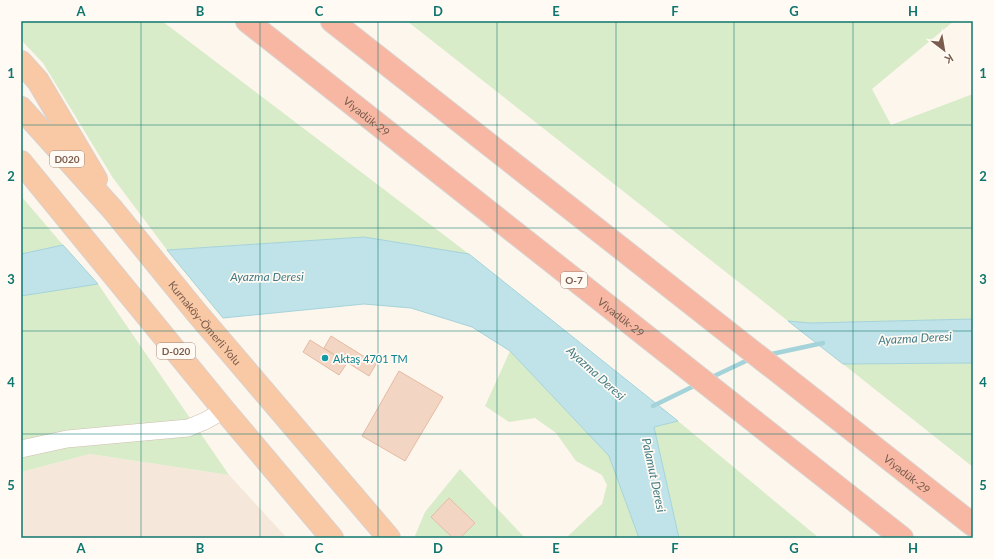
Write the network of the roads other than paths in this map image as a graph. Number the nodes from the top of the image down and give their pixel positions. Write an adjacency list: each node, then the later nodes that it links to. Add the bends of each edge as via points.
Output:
1 (247, 21): 12 (highway, Viyadük-29 / O-7)
2 (332, 21): 9 (highway, Viyadük-29)
3 (21, 62): 6 (highway, via 38,81)
4 (21, 108): 6 (highway, Kurnaköy-Ömerli Yolu / D020)
5 (21, 162): 7 (highway, D-020)
6 (113, 210): 11 (highway, Kurnaköy-Ömerli Yolu, via 196,312)
7 (224, 410): 8 (street, via 188,428 66,439); 10 (highway, D-020)
8 (21, 449)
9 (973, 525)
10 (332, 538)
11 (389, 538)
12 (902, 538)

